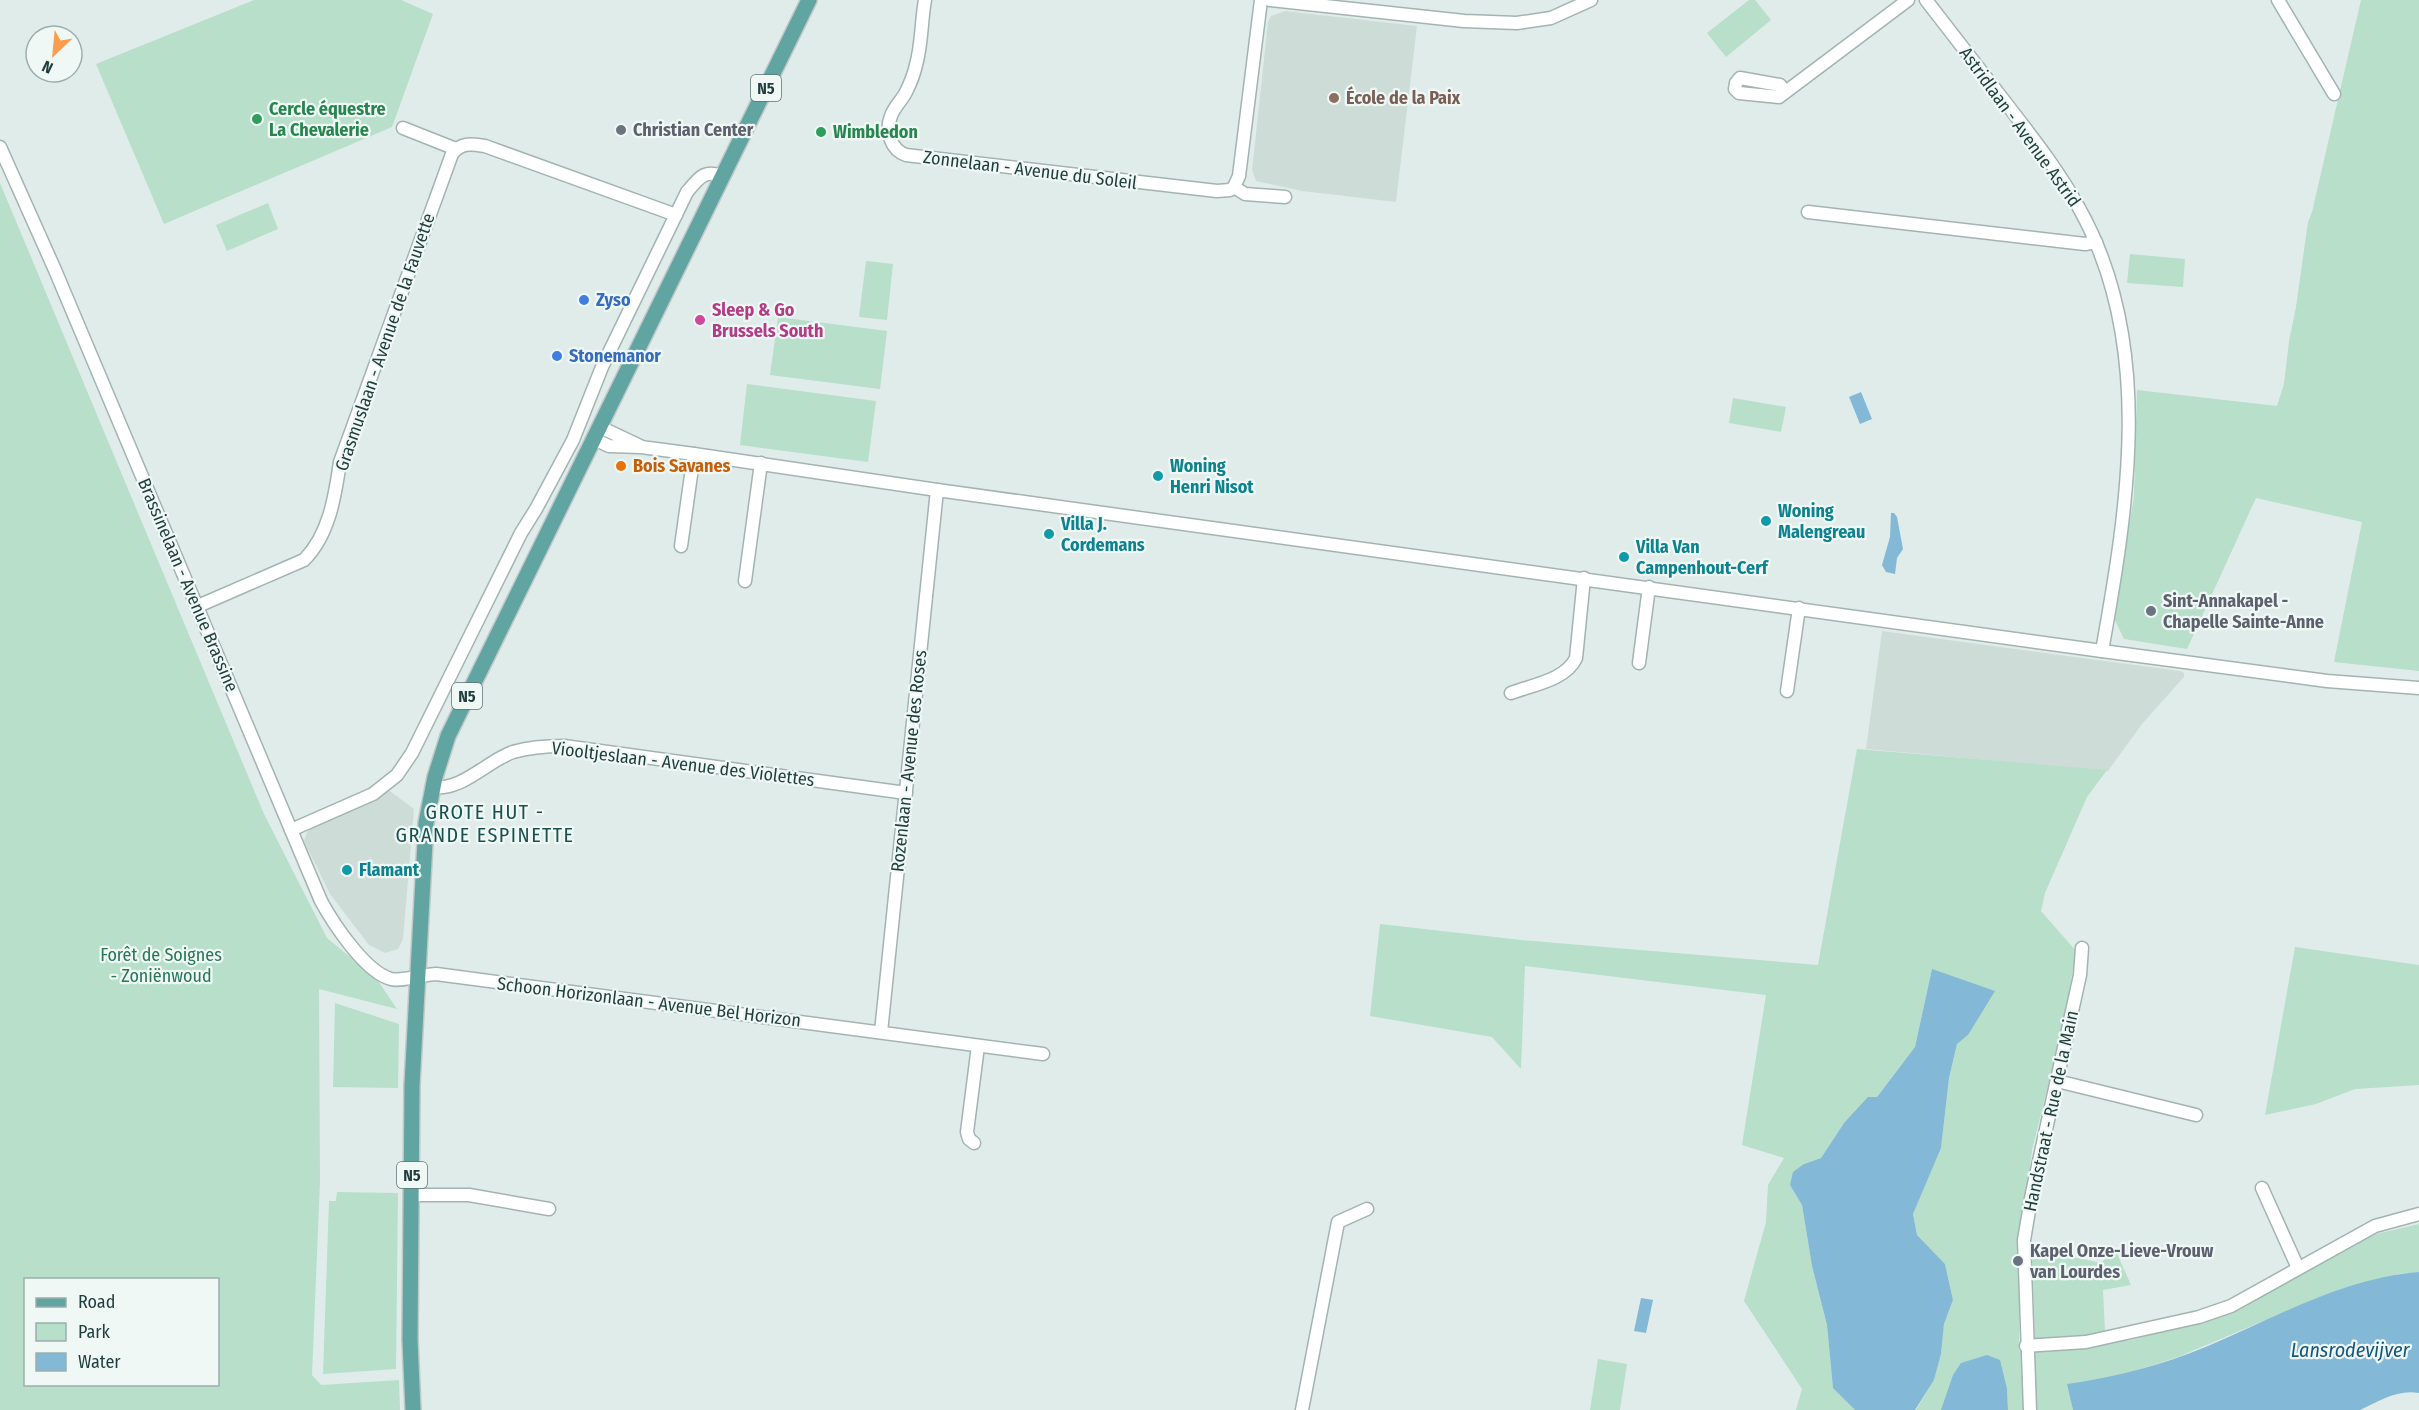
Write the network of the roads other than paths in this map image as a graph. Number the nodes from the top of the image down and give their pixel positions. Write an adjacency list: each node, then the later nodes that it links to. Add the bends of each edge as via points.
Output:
1 (809, 0): 14 (main road, N5)
2 (925, 0): 15 (street, Zonnelaan - Avenue du Soleil, via 915,70 890,117 892,144 898,152 1217,191)
3 (1261, 0): 15 (street, via 1239,176)
4 (1270, 0): 5 (street, via 1517,23 1551,18)
5 (1591, 0)
6 (1908, 0): 9 (street)
7 (1926, 0): 19 (street, Astridlaan - Avenue Astrid, via 2043,152)
8 (2278, 0): 10 (street)
9 (1785, 91)
10 (2334, 94)
11 (403, 128): 13 (street)
12 (0, 147): 28 (street, Brassinelaan - Avenue Brassine)
13 (456, 148): 18 (street, via 468,144 485,146); 28 (street, Grasmuslaan - Avenue de la Fauvette, via 340,462 335,500 316,547 304,560)
14 (723, 176): 18 (street, via 713,172 697,180); 20 (main road, N5)
15 (1234, 187): 16 (street, Zonnelaan - Avenue du Soleil, via 1245,194)
16 (1285, 197)
17 (1808, 212): 19 (street, via 2085,244)
18 (676, 215): 37 (street, via 602,367 573,440 521,533 412,753 397,775 373,794)
19 (2096, 242): 30 (street, Astridlaan - Avenue Astrid, via 2121,319 2128,422 2126,500)
20 (597, 433): 21 (street, via 641,447); 35 (main road, N5, via 448,736)
21 (694, 454): 22 (street); 24 (street)
22 (761, 463): 23 (street); 26 (street)
23 (936, 490): 25 (street); 36 (street, Rozenlaan - Avenue des Roses)
24 (681, 546)
25 (1584, 578): 27 (street); 34 (street, via 1571,668)
26 (745, 581)
27 (1649, 587): 29 (street); 31 (street)
28 (198, 606): 37 (street, Brassinelaan - Avenue Brassine)
29 (1798, 608): 30 (street); 33 (street)
30 (2102, 651): 32 (street, via 2327,681)
31 (1639, 663)
32 (2419, 688)
33 (1787, 691)
34 (1511, 693)
35 (433, 787): 36 (street, Viooltjeslaan - Avenue des Violettes, via 449,787 512,753 564,746); 39 (main road, N5, via 426,823)
36 (906, 793): 40 (street, Rozenlaan - Avenue des Roses)
37 (291, 830): 39 (street, Brassinelaan - Avenue Brassine, via 321,901 349,945 391,980)
38 (2082, 948): 43 (street, Handstraat - Rue de la Main, via 2080,975)
39 (417, 976): 40 (street, Schoon Horizonlaan - Avenue Bel Horizon, via 436,974); 47 (main road, N5)
40 (881, 1032): 41 (street, Schoon Horizonlaan - Avenue Bel Horizon)
41 (978, 1046): 42 (street, Schoon Horizonlaan - Avenue Bel Horizon); 45 (street, via 967,1132)
42 (1043, 1054)
43 (2057, 1081): 44 (street); 52 (street, Handstraat - Rue de la Main, via 2025,1240)
44 (2196, 1115)
45 (974, 1143)
46 (2262, 1188): 51 (street)
47 (411, 1195): 48 (street, via 469,1195); 53 (main road, N5, via 410,1340)
48 (549, 1209)
49 (1367, 1209): 54 (street, via 1338,1222)
50 (2419, 1214): 51 (street, via 2375,1226)
51 (2298, 1268): 52 (street, via 2231,1306 2199,1317 2086,1342)
52 (2026, 1346): 55 (street, Handstraat - Rue de la Main)
53 (414, 1410)
54 (1302, 1410)
55 (2030, 1410)

